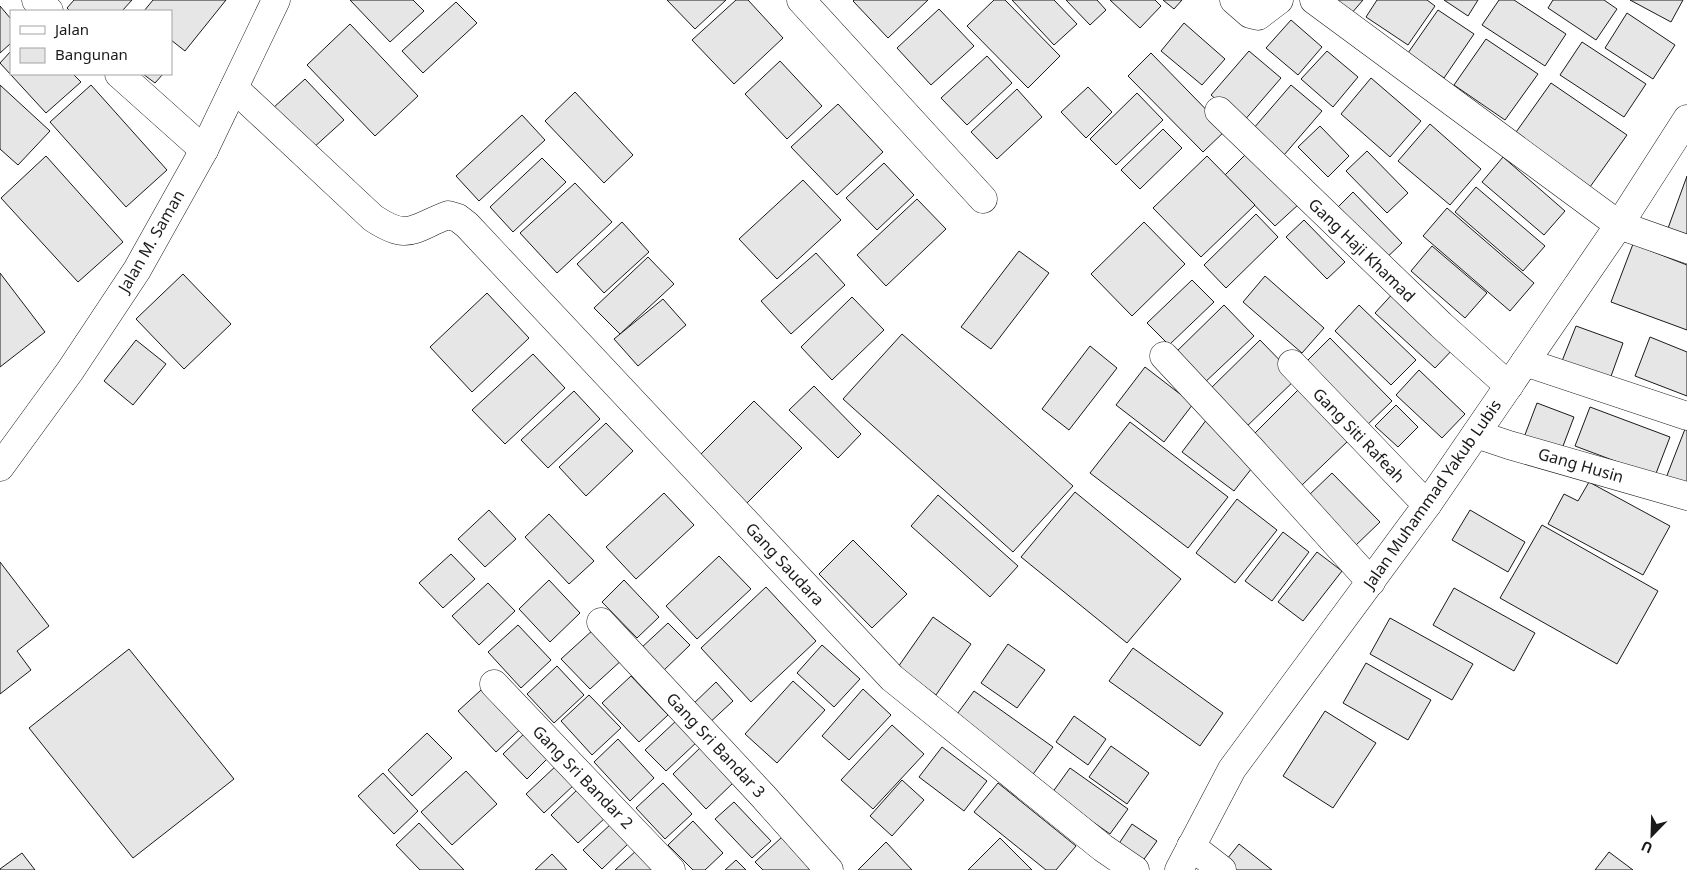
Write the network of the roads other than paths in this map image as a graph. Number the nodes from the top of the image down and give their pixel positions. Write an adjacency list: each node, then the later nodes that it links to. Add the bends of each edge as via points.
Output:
1 (276, 0): 7 (street, Jalan M. Saman)
2 (801, 0): 11 (street)
3 (1234, 0): 4 (street, via 1250,14 1258,16)
4 (1279, 0)
5 (1314, 0): 12 (street)
6 (120, 75): 10 (street)
7 (234, 88): 10 (street, Jalan M. Saman); 29 (street, Gang Saudara, via 373,218 387,227 403,232 421,228 448,215 467,225 892,678)
8 (1219, 111): 17 (street, Gang Haji Khamad, via 1440,325)
9 (1684, 131): 12 (street, Jalan Muhammad Yakub Lubis)
10 (204, 150): 20 (street, Jalan M. Saman, via 137,270 70,371)
11 (983, 200)
12 (1619, 225): 13 (street); 15 (street, Jalan Muhammad Yakub Lubis)
13 (1687, 249)
14 (1164, 356): 23 (street)
15 (1525, 362): 17 (street, Jalan Muhammad Yakub Lubis); 18 (street)
16 (1292, 364): 22 (street, Gang Siti Rafeah)
17 (1508, 386): 19 (street, Jalan Muhammad Yakub Lubis)
18 (1687, 416)
19 (1476, 434): 21 (street, Gang Husin); 22 (street, Jalan Muhammad Yakub Lubis)
20 (0, 467)
21 (1687, 496)
22 (1427, 505): 23 (street, Jalan Muhammad Yakub Lubis)
23 (1371, 582): 26 (street, Jalan Muhammad Yakub Lubis, via 1232,769)
24 (601, 622): 28 (street, Gang Sri Bandar 3)
25 (494, 684): 27 (street, Gang Sri Bandar 2)
26 (1191, 846): 30 (street, Jalan Muhammad Yakub Lubis); 31 (street)
27 (671, 870)
28 (829, 870)
29 (1135, 870)
30 (1179, 870)
31 (1222, 870)

